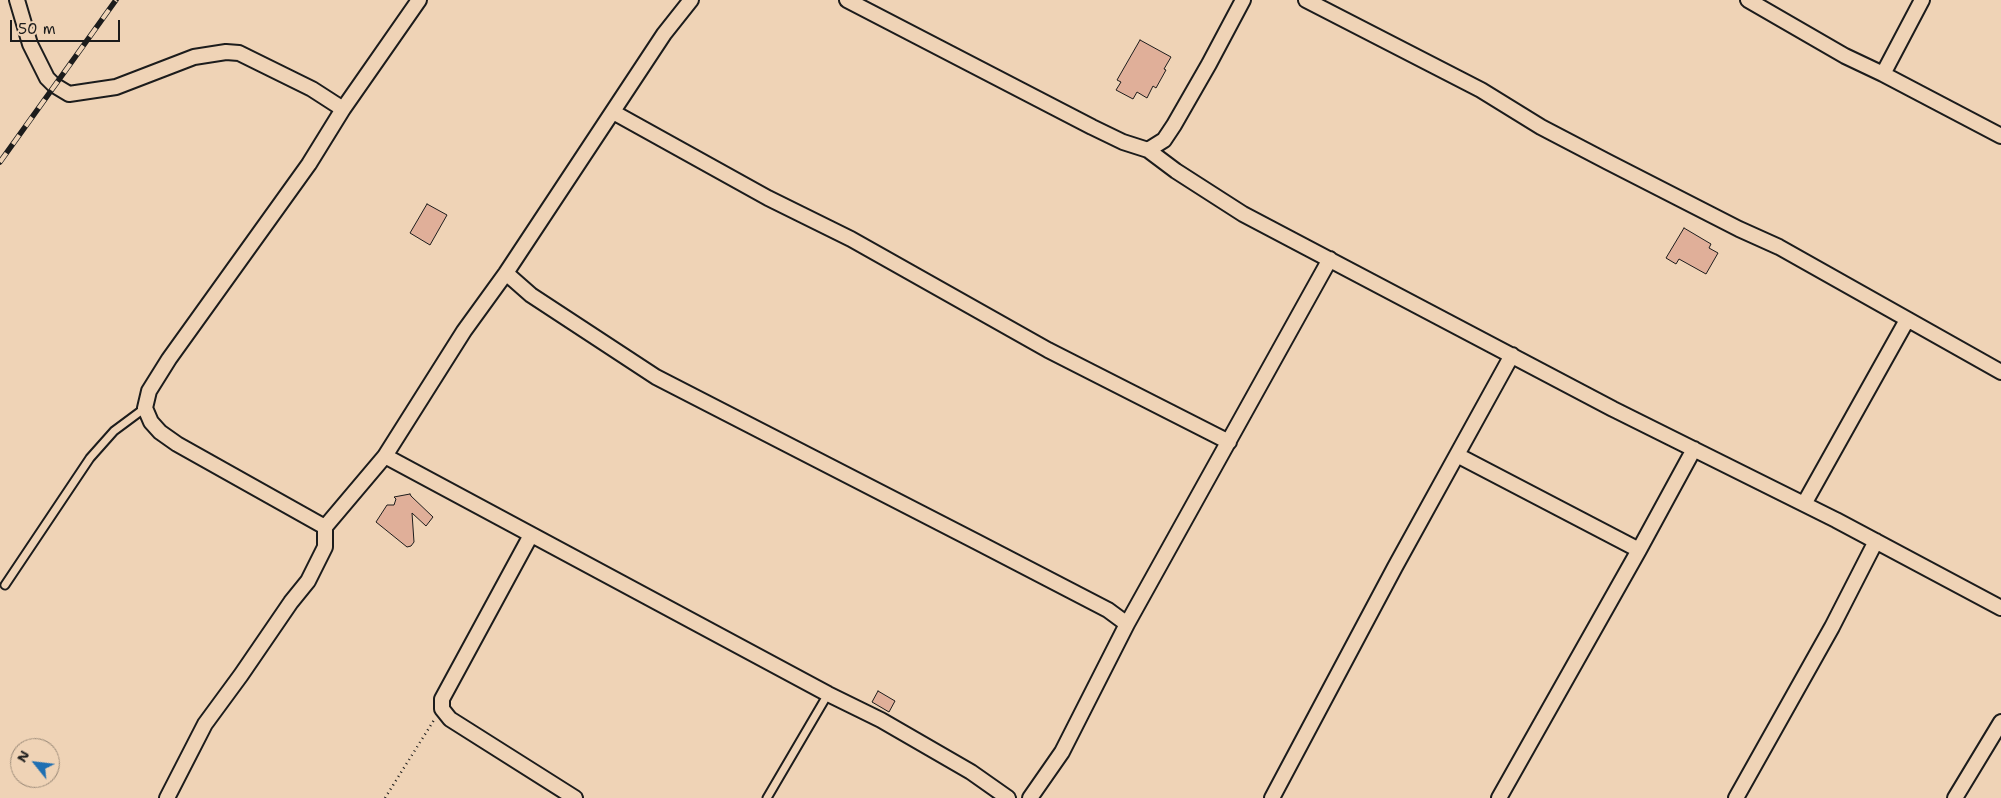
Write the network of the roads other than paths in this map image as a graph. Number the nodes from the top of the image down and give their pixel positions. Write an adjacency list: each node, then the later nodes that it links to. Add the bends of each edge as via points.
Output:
1 (17, 0): 10 (street, via 30,44 47,78 69,94 116,87 194,57 226,52 239,53 312,89)
2 (419, 0): 10 (street)
3 (691, 0): 11 (street, via 664,34)
4 (848, 0): 13 (street, via 1092,127)
5 (1243, 0): 13 (street, via 1174,125 1164,140)
6 (1306, 0): 16 (street, via 1481,90 1541,127 1841,280)
7 (1748, 0): 9 (street)
8 (1922, 0): 9 (street)
9 (1883, 74): 12 (street)
10 (343, 110): 19 (street, via 309,164 169,359 149,391)
11 (613, 112): 15 (street); 20 (street, via 768,198 851,239 1048,350)
12 (2001, 136)
13 (1148, 150): 14 (street, via 1243,214)
14 (1330, 259): 17 (street); 20 (street)
15 (506, 273): 23 (street); 31 (street, via 531,295 656,377 1108,610)
16 (1907, 320): 18 (street); 24 (street)
17 (1512, 355): 21 (street); 22 (street)
18 (2001, 372)
19 (145, 408): 25 (street, via 151,422 177,444); 29 (lane, via 114,431 90,458)
20 (1229, 442): 31 (street)
21 (1694, 449): 24 (street); 28 (street)
22 (1457, 455): 28 (street); 39 (street)
23 (385, 456): 25 (street); 26 (street)
24 (1804, 504): 27 (street)
25 (325, 527): 34 (street, via 325,547 308,581 205,724)
26 (531, 535): 32 (street); 35 (street, via 442,699 442,709 450,719)
27 (1876, 541): 30 (street); 41 (street, via 1832,627)
28 (1639, 550): 40 (street)
29 (5, 585)
30 (2001, 608)
31 (1128, 624): 38 (street, via 1062,752)
32 (828, 694): 36 (lane); 37 (street, via 881,720)
33 (2001, 722): 42 (street)
34 (167, 798)
35 (575, 798)
36 (768, 798)
37 (1008, 798)
38 (1030, 798)
39 (1272, 798)
40 (1499, 798)
41 (1736, 798)
42 (1955, 798)

